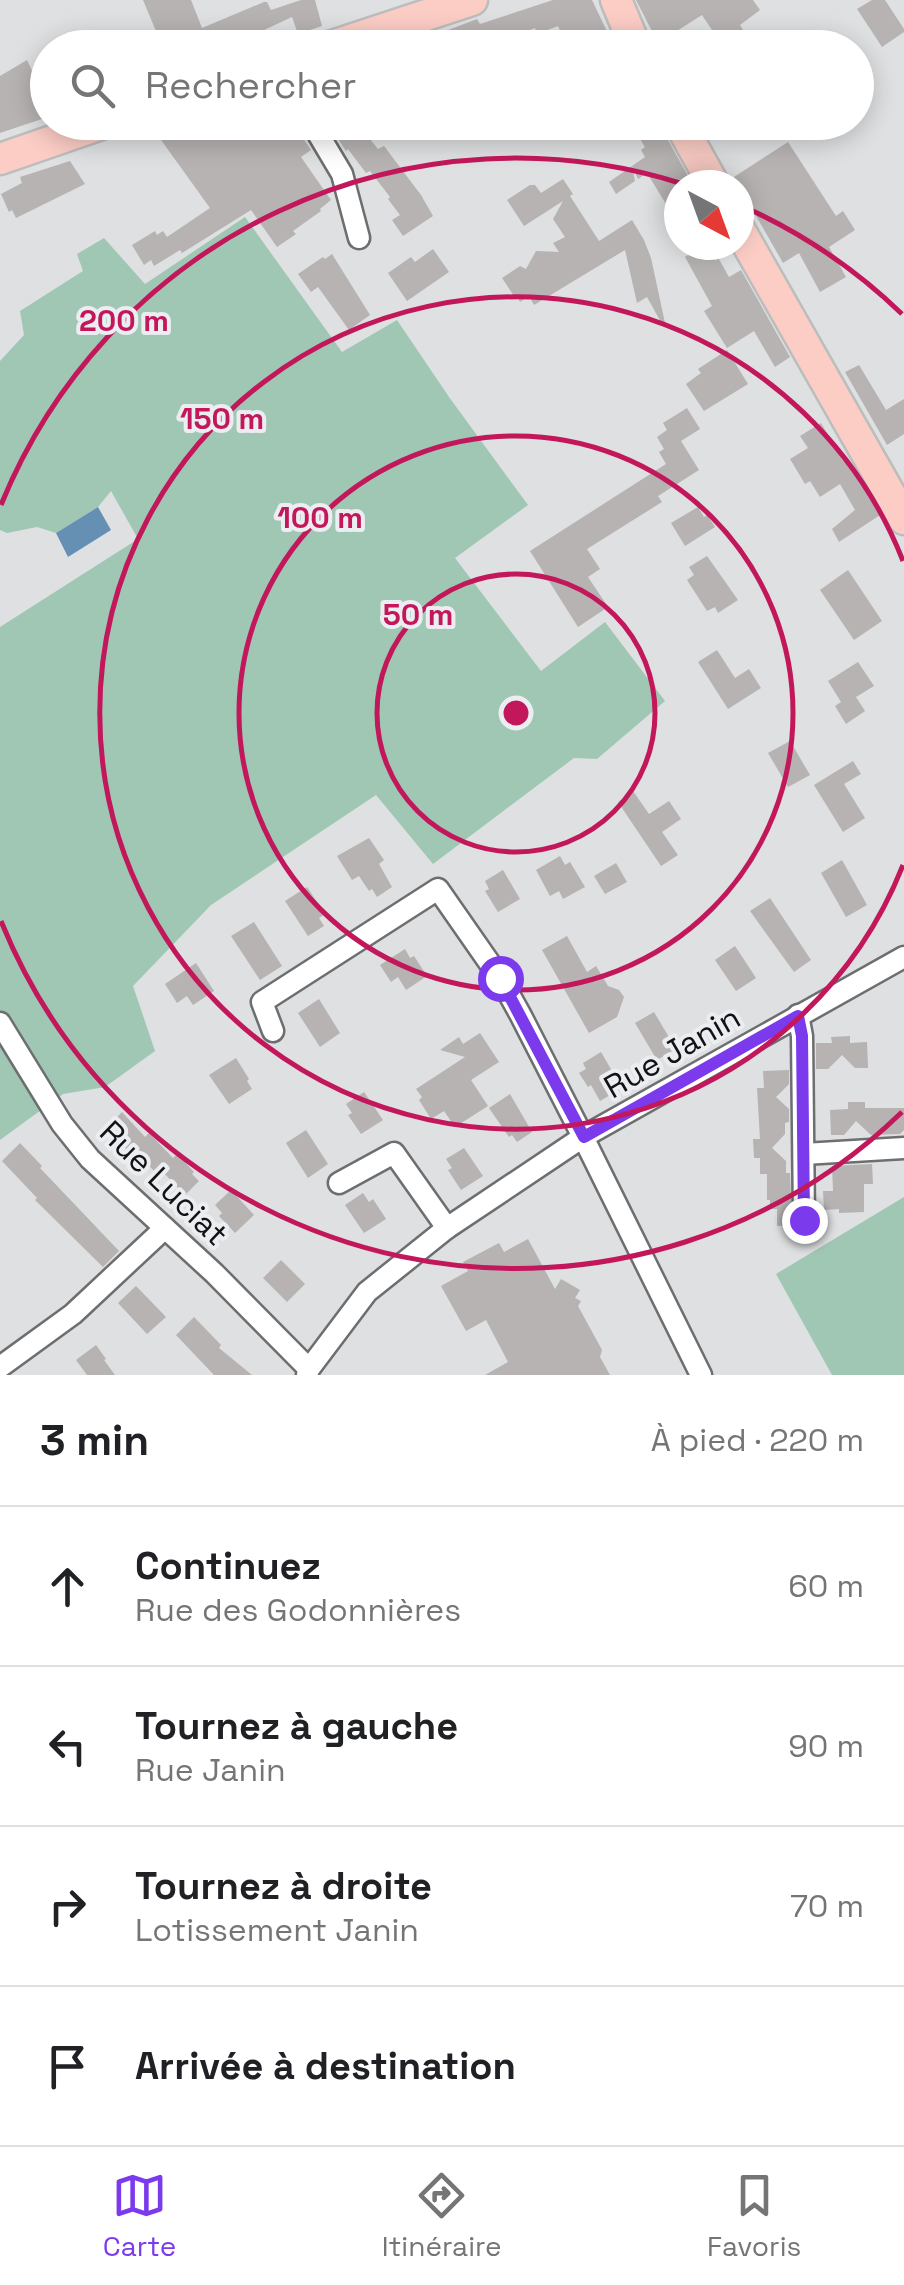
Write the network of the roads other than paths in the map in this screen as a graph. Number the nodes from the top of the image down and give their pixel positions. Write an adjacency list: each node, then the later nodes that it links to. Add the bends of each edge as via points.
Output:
1 (472, 0): 3 (main road)
2 (616, 0): 5 (main road)
3 (390, 12): 4 (main road)
4 (358, 30)
5 (628, 30)
6 (55, 140): 9 (main road)
7 (321, 140): 11 (street, via 342,174)
8 (689, 140): 10 (main road)
9 (0, 159)
10 (706, 170)
11 (359, 238)
12 (754, 255): 13 (main road)
13 (904, 519)
14 (904, 957): 15 (street, Rue Janin)
15 (798, 1016): 18 (street, Rue Janin); 20 (street)
16 (0, 1022): 23 (street, Rue Luciat, via 90,1159)
17 (273, 1030): 18 (street, via 262,1002 438,889 500,978)
18 (584, 1137): 24 (street, Rue Janin); 27 (street)
19 (904, 1148): 20 (street)
20 (804, 1154): 22 (street)
21 (339, 1183): 24 (street, via 394,1154)
22 (804, 1220)
23 (166, 1228): 25 (street, via 73,1314); 26 (street, Rue Luciat)
24 (446, 1228): 26 (street, Rue Janin, via 367,1292)
25 (0, 1367)
26 (308, 1372)
27 (700, 1375)

